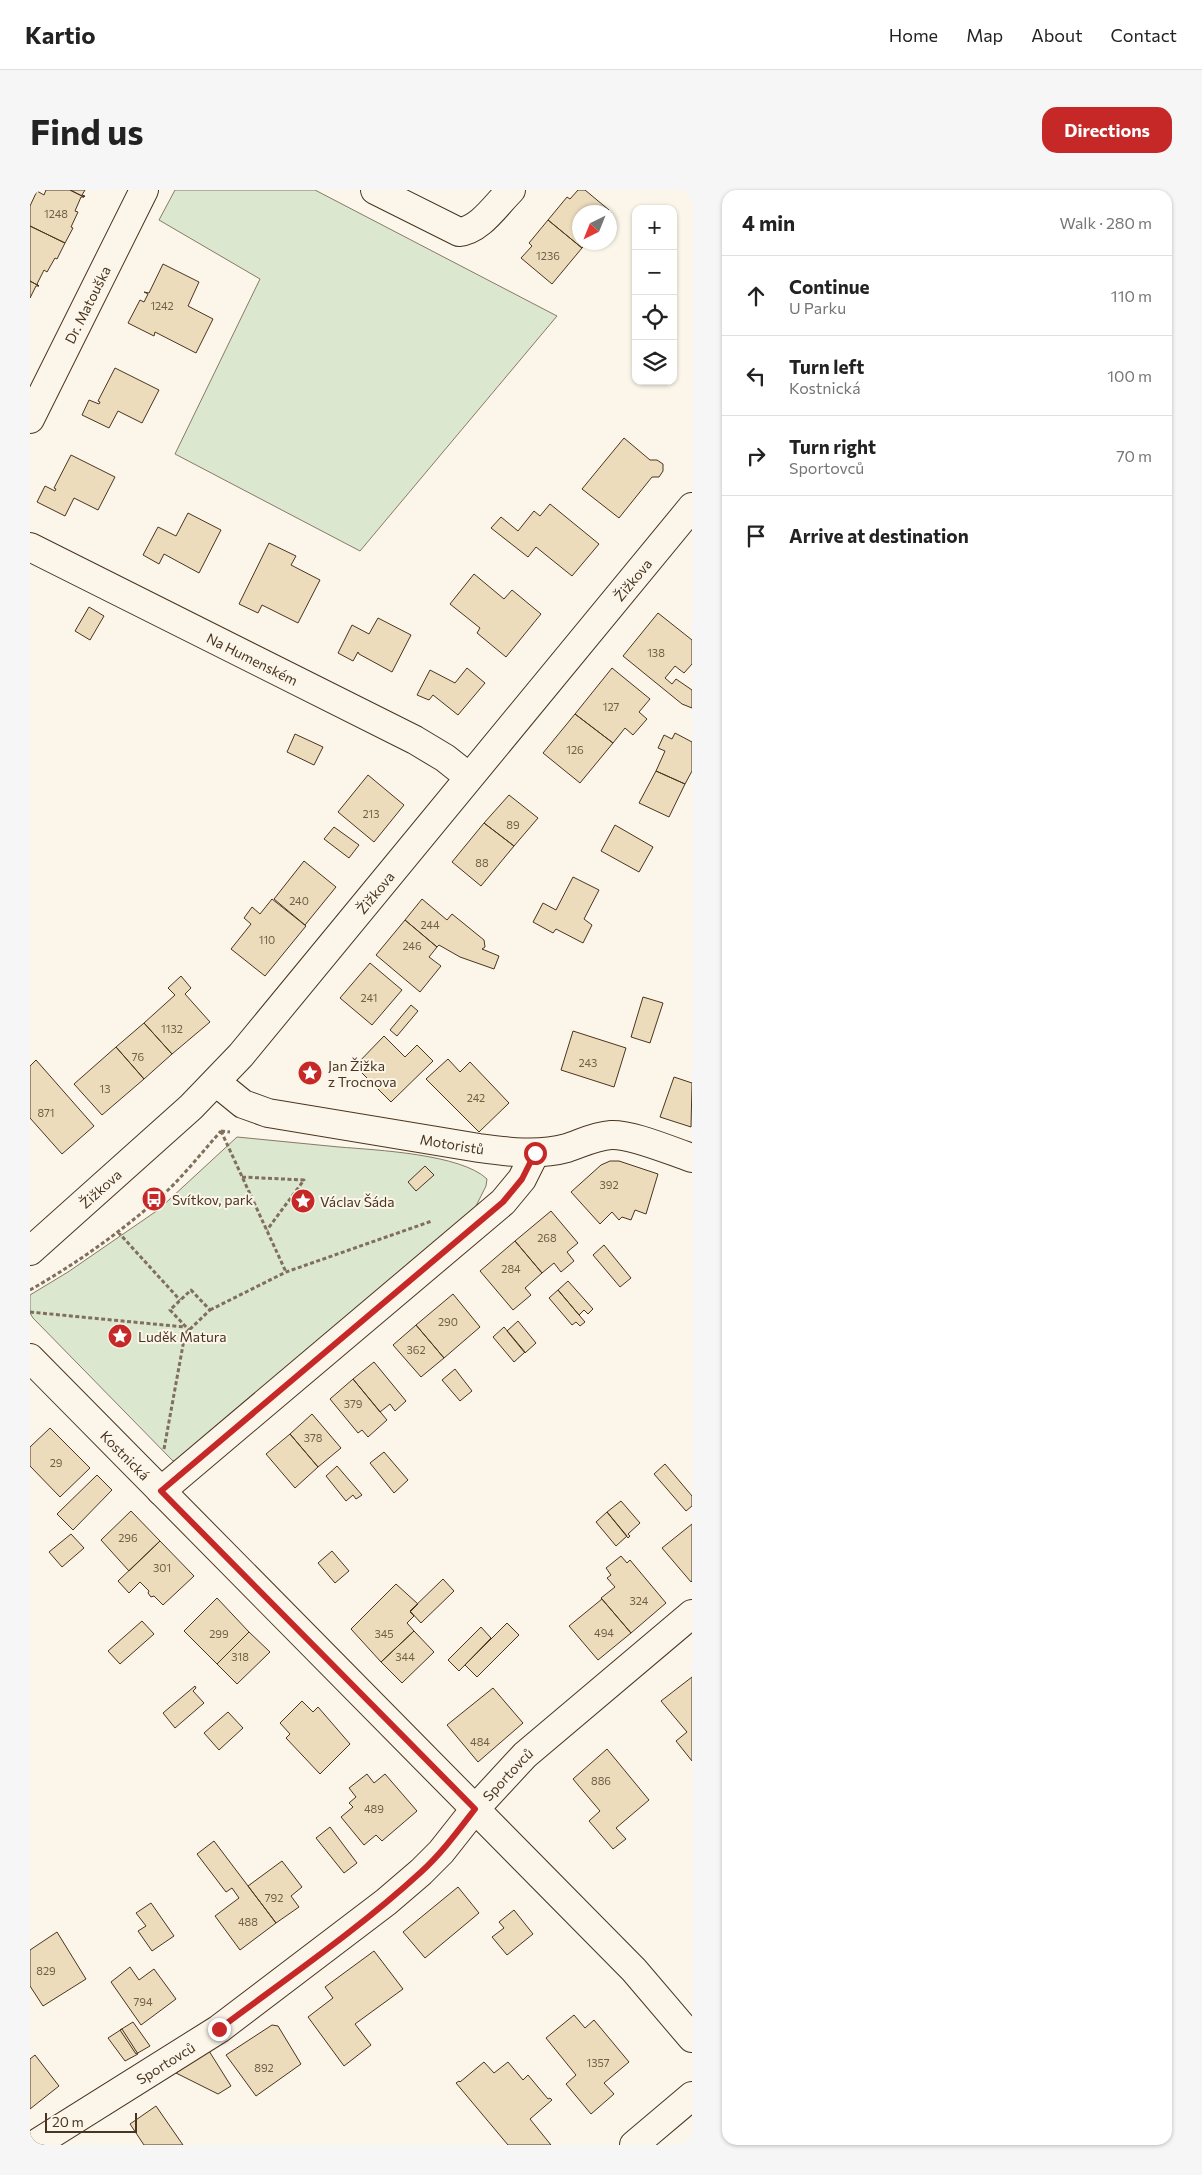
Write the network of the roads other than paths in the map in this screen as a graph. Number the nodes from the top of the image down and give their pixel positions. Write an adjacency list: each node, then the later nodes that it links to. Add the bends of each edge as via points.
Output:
1 (144, 190): 4 (street, Dr. Matouška)
2 (375, 190): 3 (street, via 459,232 476,226)
3 (510, 190)
4 (30, 419)
5 (692, 507): 7 (street, Žižkova)
6 (30, 546): 7 (street, Na Humenském, via 415,740)
7 (470, 777): 8 (street, Žižkova)
8 (216, 1082): 9 (street, Motoristů, via 243,1104 268,1113 479,1148); 11 (street, Žižkova)
9 (535, 1153): 10 (street, Motoristů, via 613,1135); 13 (street, via 522,1179 503,1202)
10 (692, 1158)
11 (30, 1251)
12 (30, 1358): 13 (street, Kostnická)
13 (161, 1491): 15 (street, Kostnická)
14 (692, 1614): 15 (street, Sportovců, via 525,1755)
15 (475, 1809): 16 (street, Kostnická, via 634,1970); 18 (street, Sportovců, via 421,1872 304,1965 219,2029)
16 (692, 2038)
17 (692, 2096): 19 (street)
18 (34, 2145)
19 (634, 2145)

